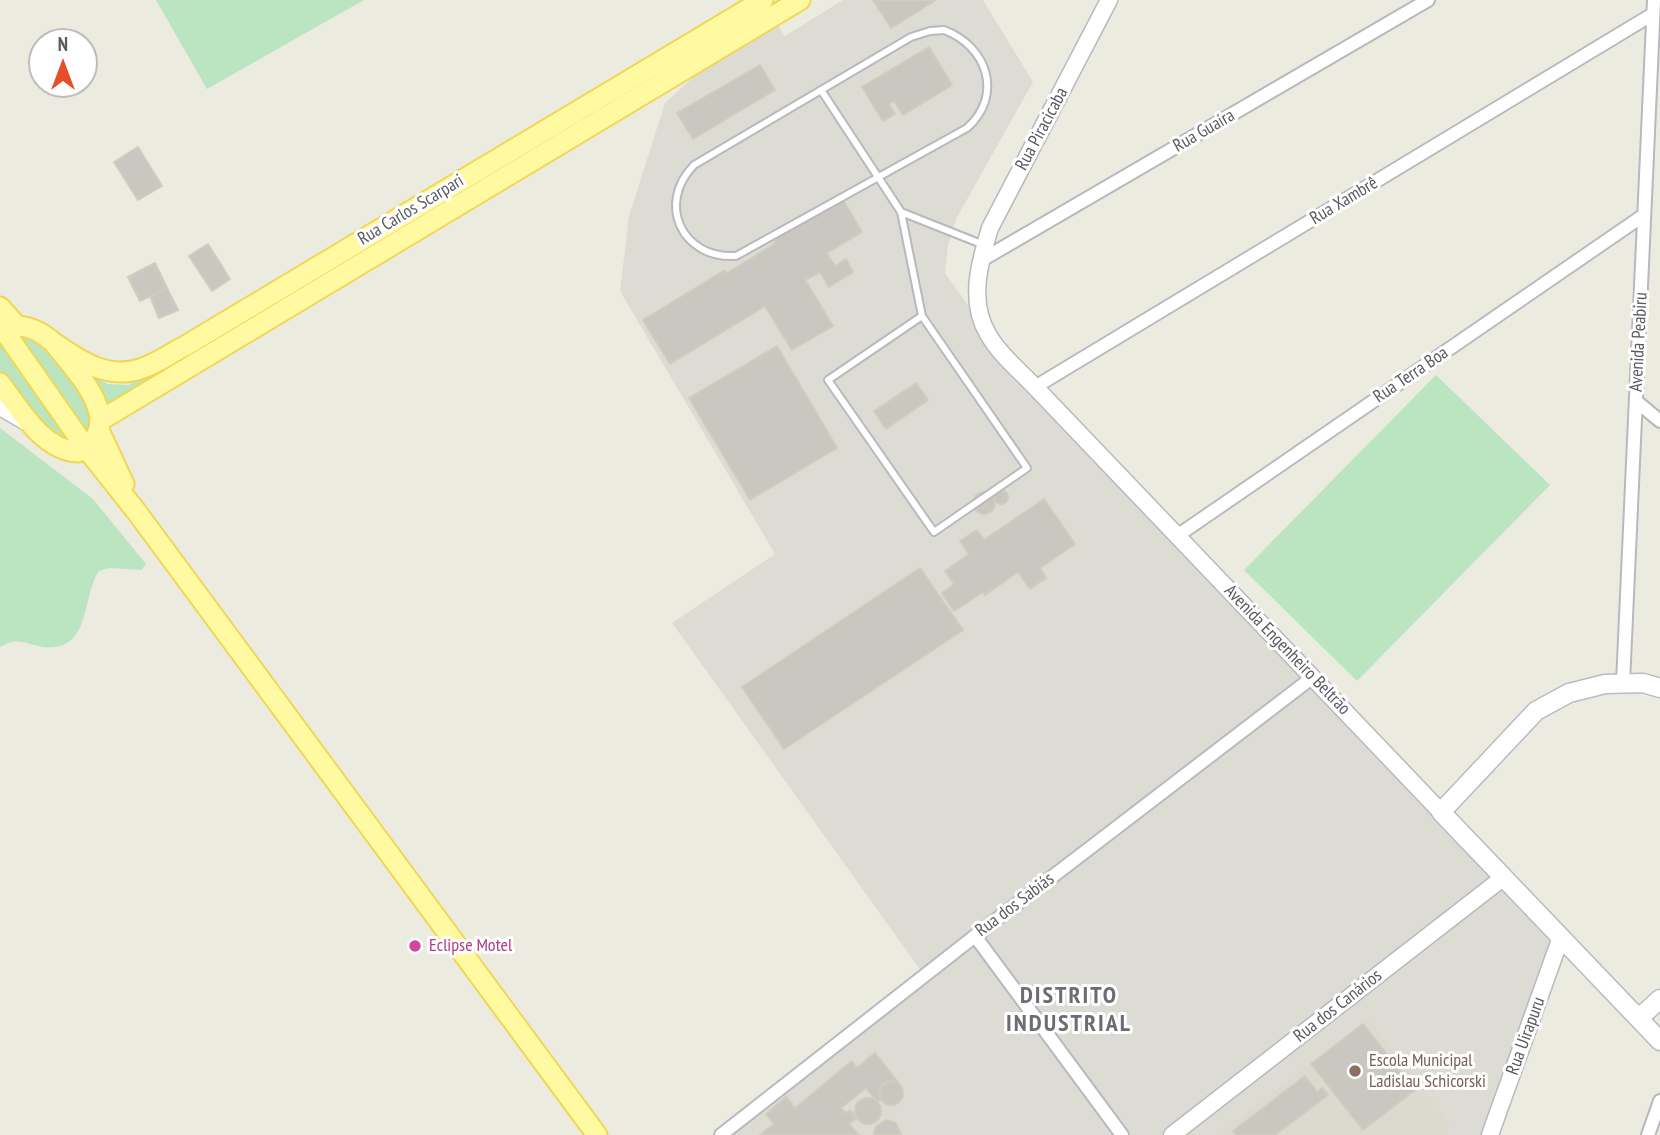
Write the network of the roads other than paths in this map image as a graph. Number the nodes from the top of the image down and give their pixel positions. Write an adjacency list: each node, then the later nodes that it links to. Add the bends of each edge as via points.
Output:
1 (763, 0): 17 (main road, Rua Carlos Scarpari)
2 (800, 0): 19 (main road, Rua Carlos Scarpari)
3 (1109, 0): 13 (street, Rua Piracicaba, via 990,228)
4 (1428, 0): 13 (street, Rua Guaíra)
5 (1654, 0): 6 (street, Avenida Peabiru)
6 (1653, 15): 8 (street, Avenida Peabiru); 21 (street, Rua Xambrê)
7 (821, 90): 9 (lane); 9 (lane, via 919,33 944,30 976,50 987,76 978,116 967,128); 9 (lane, via 686,173 675,209 687,237 713,254 736,256)
8 (1646, 173): 10 (street); 12 (street, Avenida Peabiru)
9 (878, 177): 11 (lane)
10 (1660, 184)
11 (901, 212): 13 (lane); 15 (lane)
12 (1644, 215): 22 (street, Avenida Peabiru); 30 (street, Rua Terra Boa)
13 (983, 253): 21 (street, Avenida Engenheiro Beltrão, via 977,292 987,332)
14 (0, 307): 16 (main road)
15 (922, 316): 15 (lane, via 1027,468 934,532 828,380)
16 (5, 328): 18 (main road, Rua Carlos Scarpari, via 37,331); 28 (main road)
17 (215, 328): 18 (main road, Rua Carlos Scarpari, via 141,369 124,372 80,361); 19 (main road)
18 (53, 342): 26 (main road, via 98,404)
19 (225, 345): 26 (main road, Rua Carlos Scarpari)
20 (0, 383): 25 (main road)
21 (1035, 387): 30 (street, Avenida Engenheiro Beltrão)
22 (1636, 401): 24 (street); 32 (street, Avenida Peabiru)
23 (0, 407): 25 (street)
24 (1660, 421)
25 (32, 425): 27 (main road)
26 (100, 425): 28 (main road, via 94,442); 29 (main road)
27 (59, 447): 28 (main road, via 78,452); 29 (main road)
28 (86, 448): 29 (main road)
29 (136, 511): 42 (main road)
30 (1177, 536): 31 (street, Avenida Engenheiro Beltrão)
31 (1313, 677): 34 (street, Avenida Engenheiro Beltrão); 36 (street, Rua dos Sabiás)
32 (1623, 683): 33 (main road); 34 (main road, via 1569,693 1536,711)
33 (1660, 688)
34 (1441, 812): 35 (main road, Avenida Engenheiro Beltrão)
35 (1504, 877): 37 (main road, Avenida Engenheiro Beltrão); 45 (street, Rua dos Canários)
36 (975, 936): 43 (street, Rua dos Sabiás); 44 (street)
37 (1561, 937): 39 (main road, Avenida Engenheiro Beltrão); 46 (street, Rua Uirapuru)
38 (1660, 999): 39 (main road)
39 (1639, 1018): 40 (main road, Avenida Engenheiro Beltrão)
40 (1660, 1041)
41 (1660, 1101): 47 (street)
42 (597, 1135)
43 (721, 1135)
44 (1122, 1135)
45 (1172, 1135)
46 (1490, 1135)
47 (1648, 1135)

